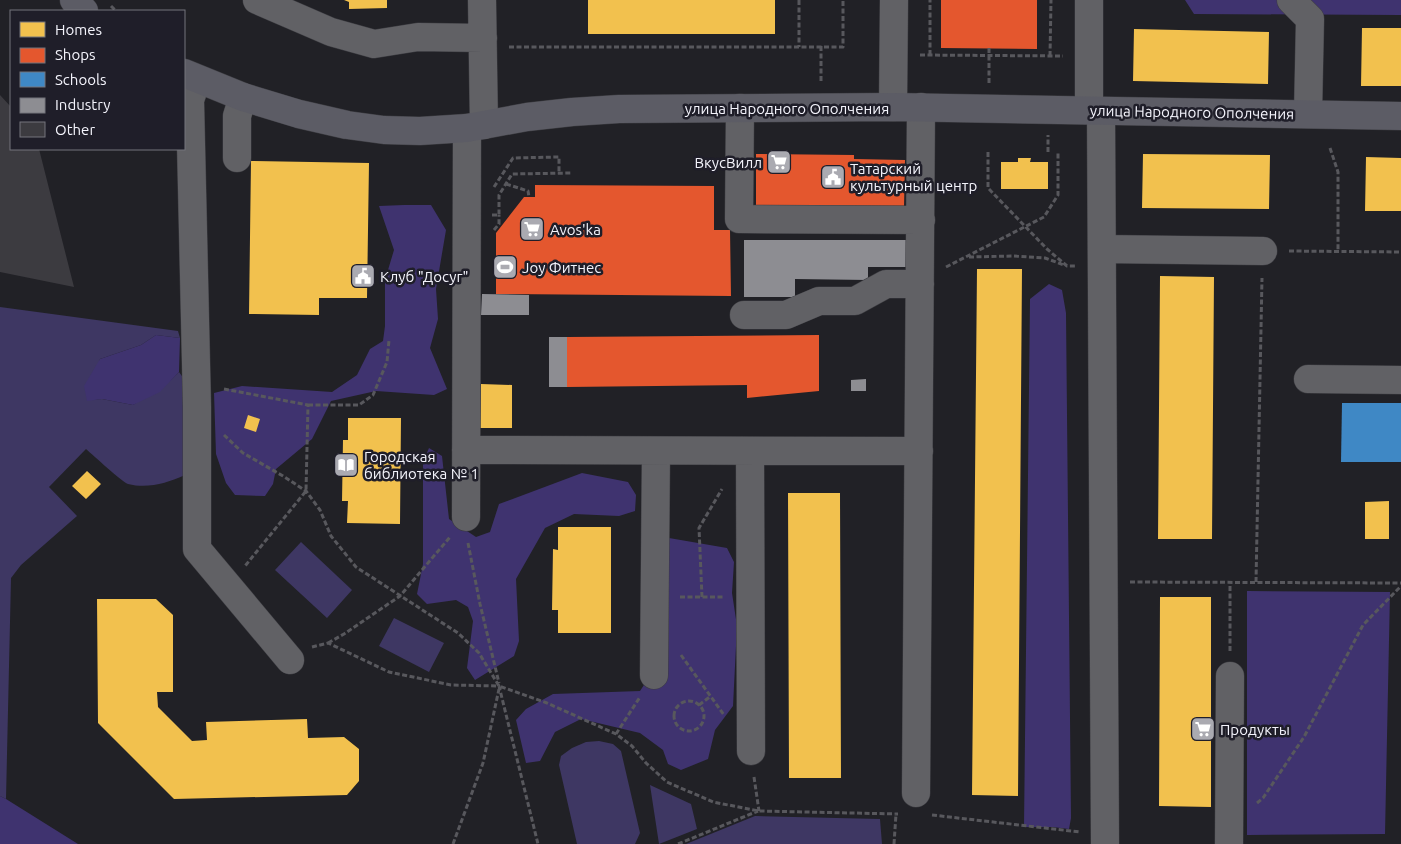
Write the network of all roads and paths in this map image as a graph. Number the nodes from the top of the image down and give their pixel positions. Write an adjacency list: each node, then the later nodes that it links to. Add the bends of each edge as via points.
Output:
1 (74, 0): 11 (main road)
2 (257, 0): 12 (street, via 330,32 374,44 418,37)
3 (482, 0): 12 (street)
4 (799, 0): 13 (path)
5 (843, 0): 14 (path, via 843,47)
6 (894, 0): 16 (street)
7 (930, 0): 17 (path)
8 (1051, 0): 19 (path)
9 (1090, 0): 20 (street)
10 (1291, 0): 29 (street, via 1310,19)
11 (83, 10)
12 (483, 42): 13 (path); 31 (street)
13 (799, 46): 14 (path)
14 (821, 46): 22 (path)
15 (989, 48): 18 (path)
16 (893, 55): 17 (path); 25 (street)
17 (930, 55): 18 (path)
18 (989, 56): 19 (path); 23 (path)
19 (1050, 56): 20 (path)
20 (1089, 57): 28 (street)
21 (191, 76): 24 (main road, улица Народного Ополчения); 55 (street)
22 (821, 82)
23 (989, 83)
24 (242, 97): 31 (main road, улица Народного Ополчения, via 299,114 384,130 420,131); 35 (street, via 237,116)
25 (893, 107): 26 (main road, улица Народного Ополчения); 27 (main road, улица Народного Ополчения)
26 (922, 107): 28 (main road, улица Народного Ополчения); 42 (street)
27 (740, 108): 31 (main road, улица Народного Ополчения, via 572,112); 42 (street, via 739,219)
28 (1095, 111): 29 (main road, улица Народного Ополчения); 48 (street)
29 (1308, 114): 30 (main road, улица Народного Ополчения)
30 (1401, 116)
31 (476, 126): 40 (street)
32 (1330, 148): 45 (path, via 1338,172)
33 (988, 152): 43 (path, via 988,188)
34 (1058, 152): 43 (path, via 1058,195 1044,217)
35 (237, 158)
36 (571, 173): 37 (path)
37 (559, 174): 38 (path, via 512,174); 40 (path, via 559,158 513,158 491,192 491,205)
38 (506, 184): 39 (path, via 528,191); 41 (path, via 499,195 499,215)
39 (529, 197)
40 (467, 205): 57 (street)
41 (494, 215)
42 (921, 220): 50 (street)
43 (1025, 226): 47 (path); 49 (path)
44 (1263, 251): 45 (path); 48 (street); 65 (path)
45 (1338, 251): 46 (path)
46 (1401, 252)
47 (967, 257): 49 (path, via 1045,258); 50 (path)
48 (1102, 257): 49 (path); 63 (street)
49 (1067, 266)
50 (920, 280): 51 (street, via 886,284 855,301 819,301 786,315); 60 (street)
51 (744, 315)
52 (389, 340): 56 (path, via 387,362 373,395 359,405)
53 (1308, 379): 54 (street)
54 (1401, 380)
55 (196, 396): 56 (path); 61 (path, via 243,453); 67 (street, via 197,548)
56 (308, 405): 61 (path)
57 (466, 450): 58 (street); 62 (street)
58 (656, 451): 59 (street); 69 (street)
59 (747, 451): 60 (street); 70 (path, via 699,528); 71 (street)
60 (919, 451): 82 (street)
61 (306, 491): 67 (path); 68 (path, via 320,510 331,536 356,566)
62 (466, 517): 68 (path); 77 (path, via 468,549)
63 (1104, 582): 64 (path); 86 (street)
64 (1230, 582): 65 (path); 76 (path)
65 (1256, 582): 66 (path)
66 (1401, 584): 85 (path, via 1363,625 1304,737 1263,798)
67 (228, 586): 74 (street)
68 (400, 596): 73 (path); 77 (path, via 458,633 479,653)
69 (655, 597): 70 (path); 72 (street)
70 (702, 597): 71 (path)
71 (750, 597): 81 (street)
72 (654, 633): 75 (street); 78 (path, via 666,633)
73 (328, 643): 74 (path, via 301,650); 77 (path, via 389,672 452,685)
74 (290, 660)
75 (654, 675): 80 (path)
76 (1230, 676): 85 (street)
77 (499, 686): 80 (path, via 548,703); 87 (path, via 483,763); 88 (path)
78 (711, 696): 79 (path); 81 (path)
79 (700, 705): 79 (path, via 693,701 678,705 674,712 678,726 685,730 699,726 703,720)
80 (616, 734): 83 (path, via 667,782 713,802)
81 (751, 751): 83 (path)
82 (917, 807): 84 (path); 86 (path)
83 (758, 811): 84 (path); 89 (path)
84 (896, 814): 90 (path)
85 (1229, 835)
86 (1105, 839)
87 (453, 844)
88 (538, 844)
89 (678, 844)
90 (894, 844)

